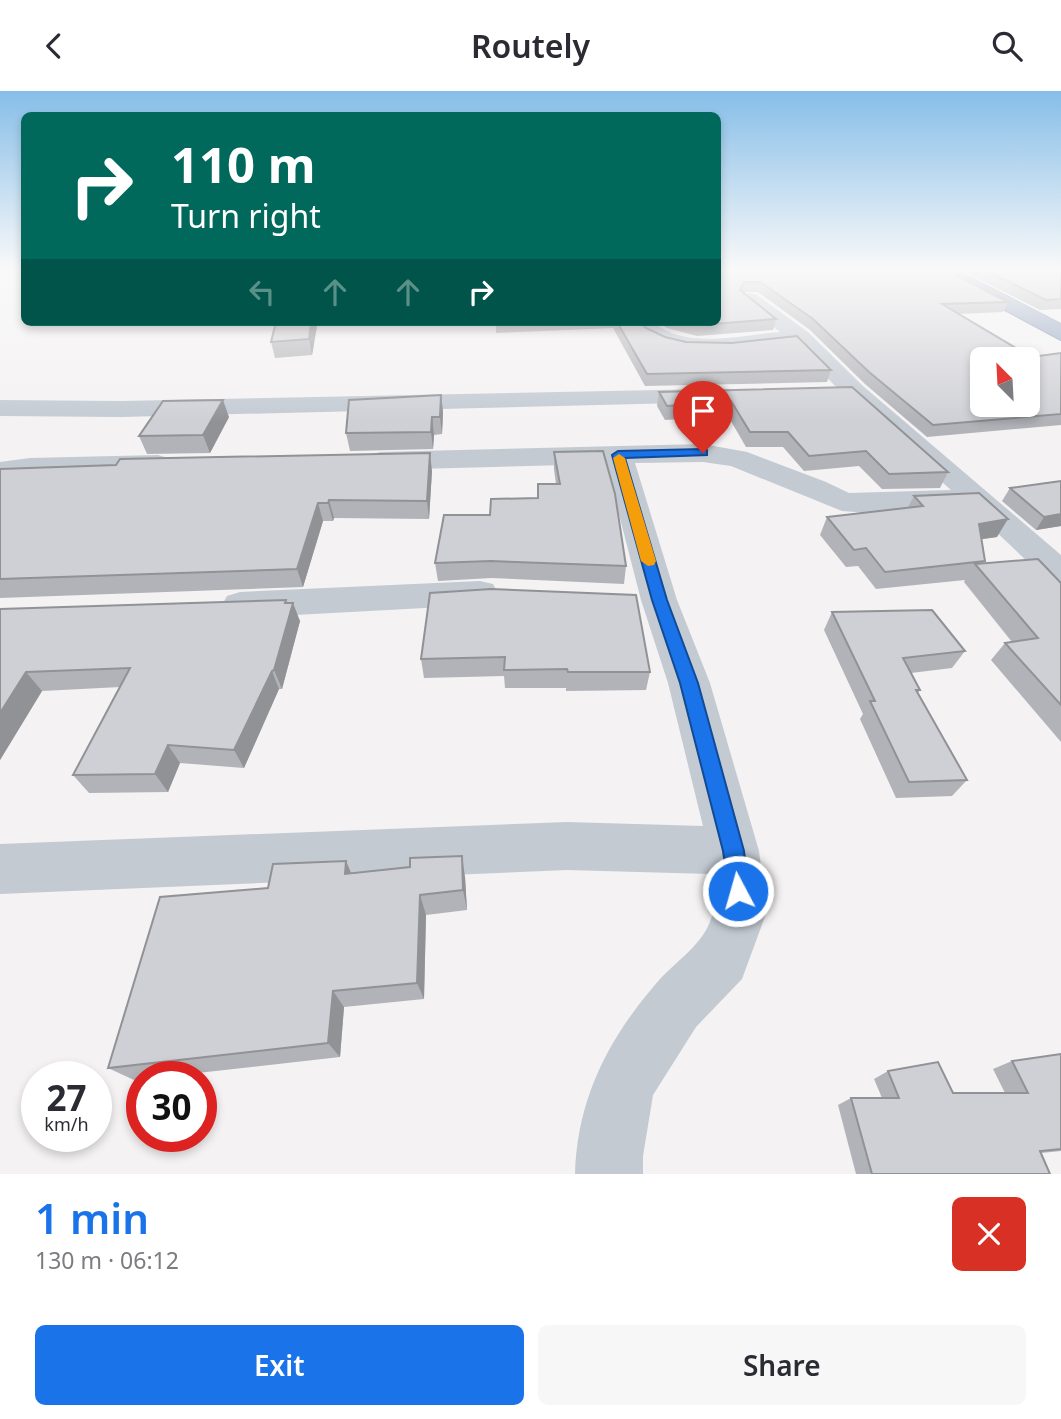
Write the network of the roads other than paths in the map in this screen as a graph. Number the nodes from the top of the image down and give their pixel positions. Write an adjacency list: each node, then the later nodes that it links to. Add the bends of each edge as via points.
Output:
1 (780, 322): 5 (street)
2 (1040, 322): 4 (highway)
3 (646, 326): 5 (street, via 656,336 684,346)
4 (1061, 333)
5 (800, 337): 6 (street)
6 (854, 391): 7 (street); 14 (street)
7 (816, 394)
8 (735, 396): 9 (street)
9 (0, 408)
10 (618, 455): 11 (street); 14 (street, via 703,453 737,458 842,502); 18 (street)
11 (358, 461)
12 (180, 463): 13 (street)
13 (3, 469)
14 (978, 498): 15 (street)
15 (1061, 575)
16 (520, 594): 19 (street)
17 (618, 598): 18 (street)
18 (659, 600): 20 (street, via 689,683)
19 (202, 607)
20 (733, 851): 21 (street, via 567,846); 22 (street, via 740,911 722,958 675,1006 622,1084)
21 (0, 869)
22 (609, 1174)

